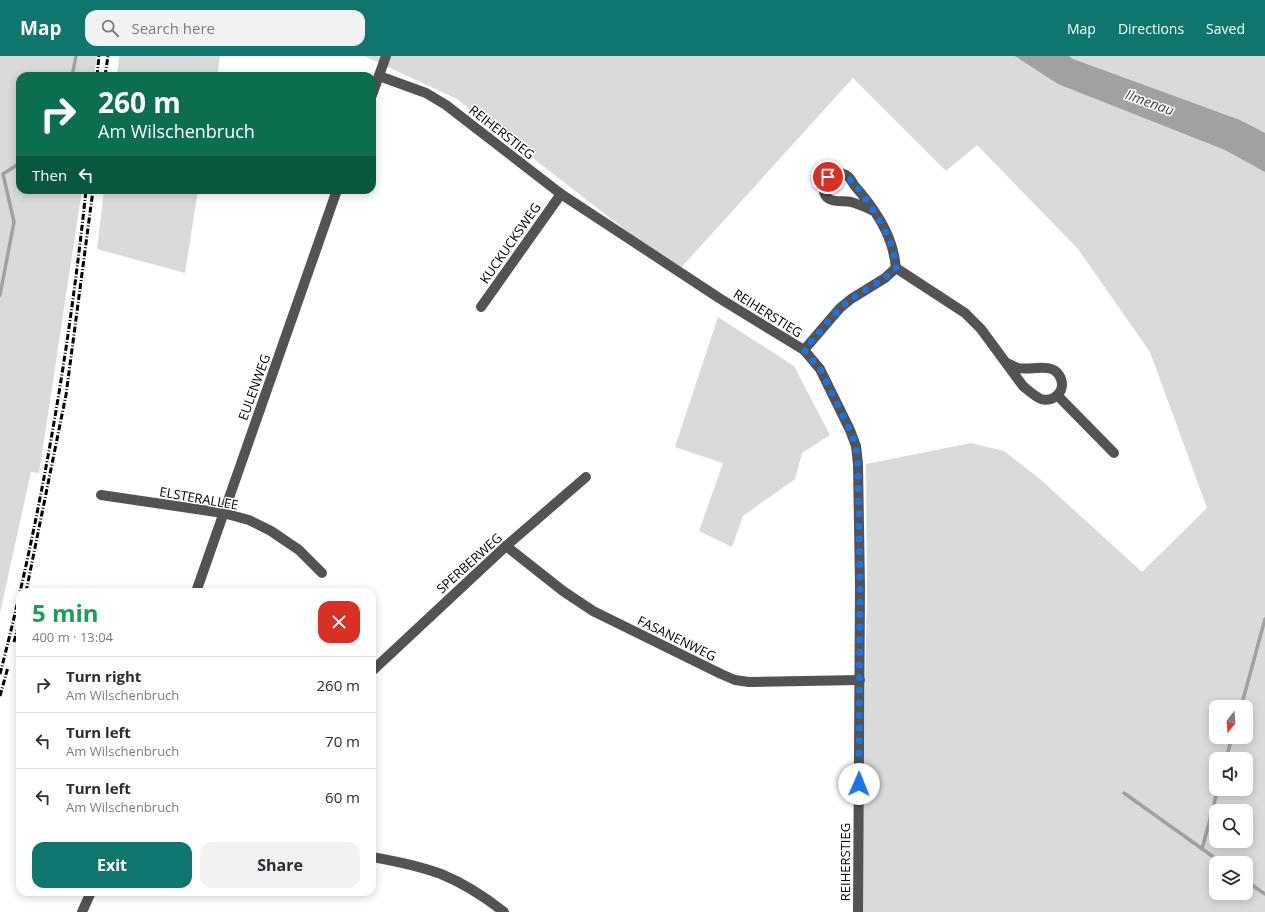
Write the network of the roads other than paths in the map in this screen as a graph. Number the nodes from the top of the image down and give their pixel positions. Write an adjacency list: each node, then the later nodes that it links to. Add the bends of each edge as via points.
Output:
1 (386, 56): 2 (street)
2 (379, 76): 3 (street); 5 (street, REIHERSTIEG, via 426,93 446,105)
3 (376, 84)
4 (336, 194): 15 (street, EULENWEG)
5 (561, 194): 8 (street, KUCKUCKSWEG); 9 (street, REIHERSTIEG, via 719,298)
6 (874, 211): 6 (street, via 847,176 838,172 828,177 824,188 831,200 850,202); 7 (street, via 891,245)
7 (896, 268): 9 (street, via 840,308); 10 (street, via 965,313)
8 (481, 307)
9 (804, 350): 20 (street, REIHERSTIEG, via 820,369 856,446)
10 (1007, 363): 11 (street, via 1024,386 1040,399); 11 (street, via 1017,368 1038,367 1059,374 1062,382)
11 (1058, 396): 12 (street)
12 (1114, 453)
13 (586, 477): 16 (street, SPERBERWEG)
14 (101, 495): 15 (street, ELSTERALLEE)
15 (223, 513): 17 (street, ELSTERALLEE, via 249,520 271,530 299,550); 18 (street, EULENWEG)
16 (506, 546): 19 (street, SPERBERWEG); 20 (street, FASANENWEG, via 593,611 735,680)
17 (322, 573)
18 (197, 588)
19 (376, 667)
20 (860, 680): 25 (street, REIHERSTIEG)
21 (376, 857): 24 (street, via 440,874 465,886)
22 (89, 896): 23 (street)
23 (82, 912)
24 (504, 912)
25 (858, 912)

